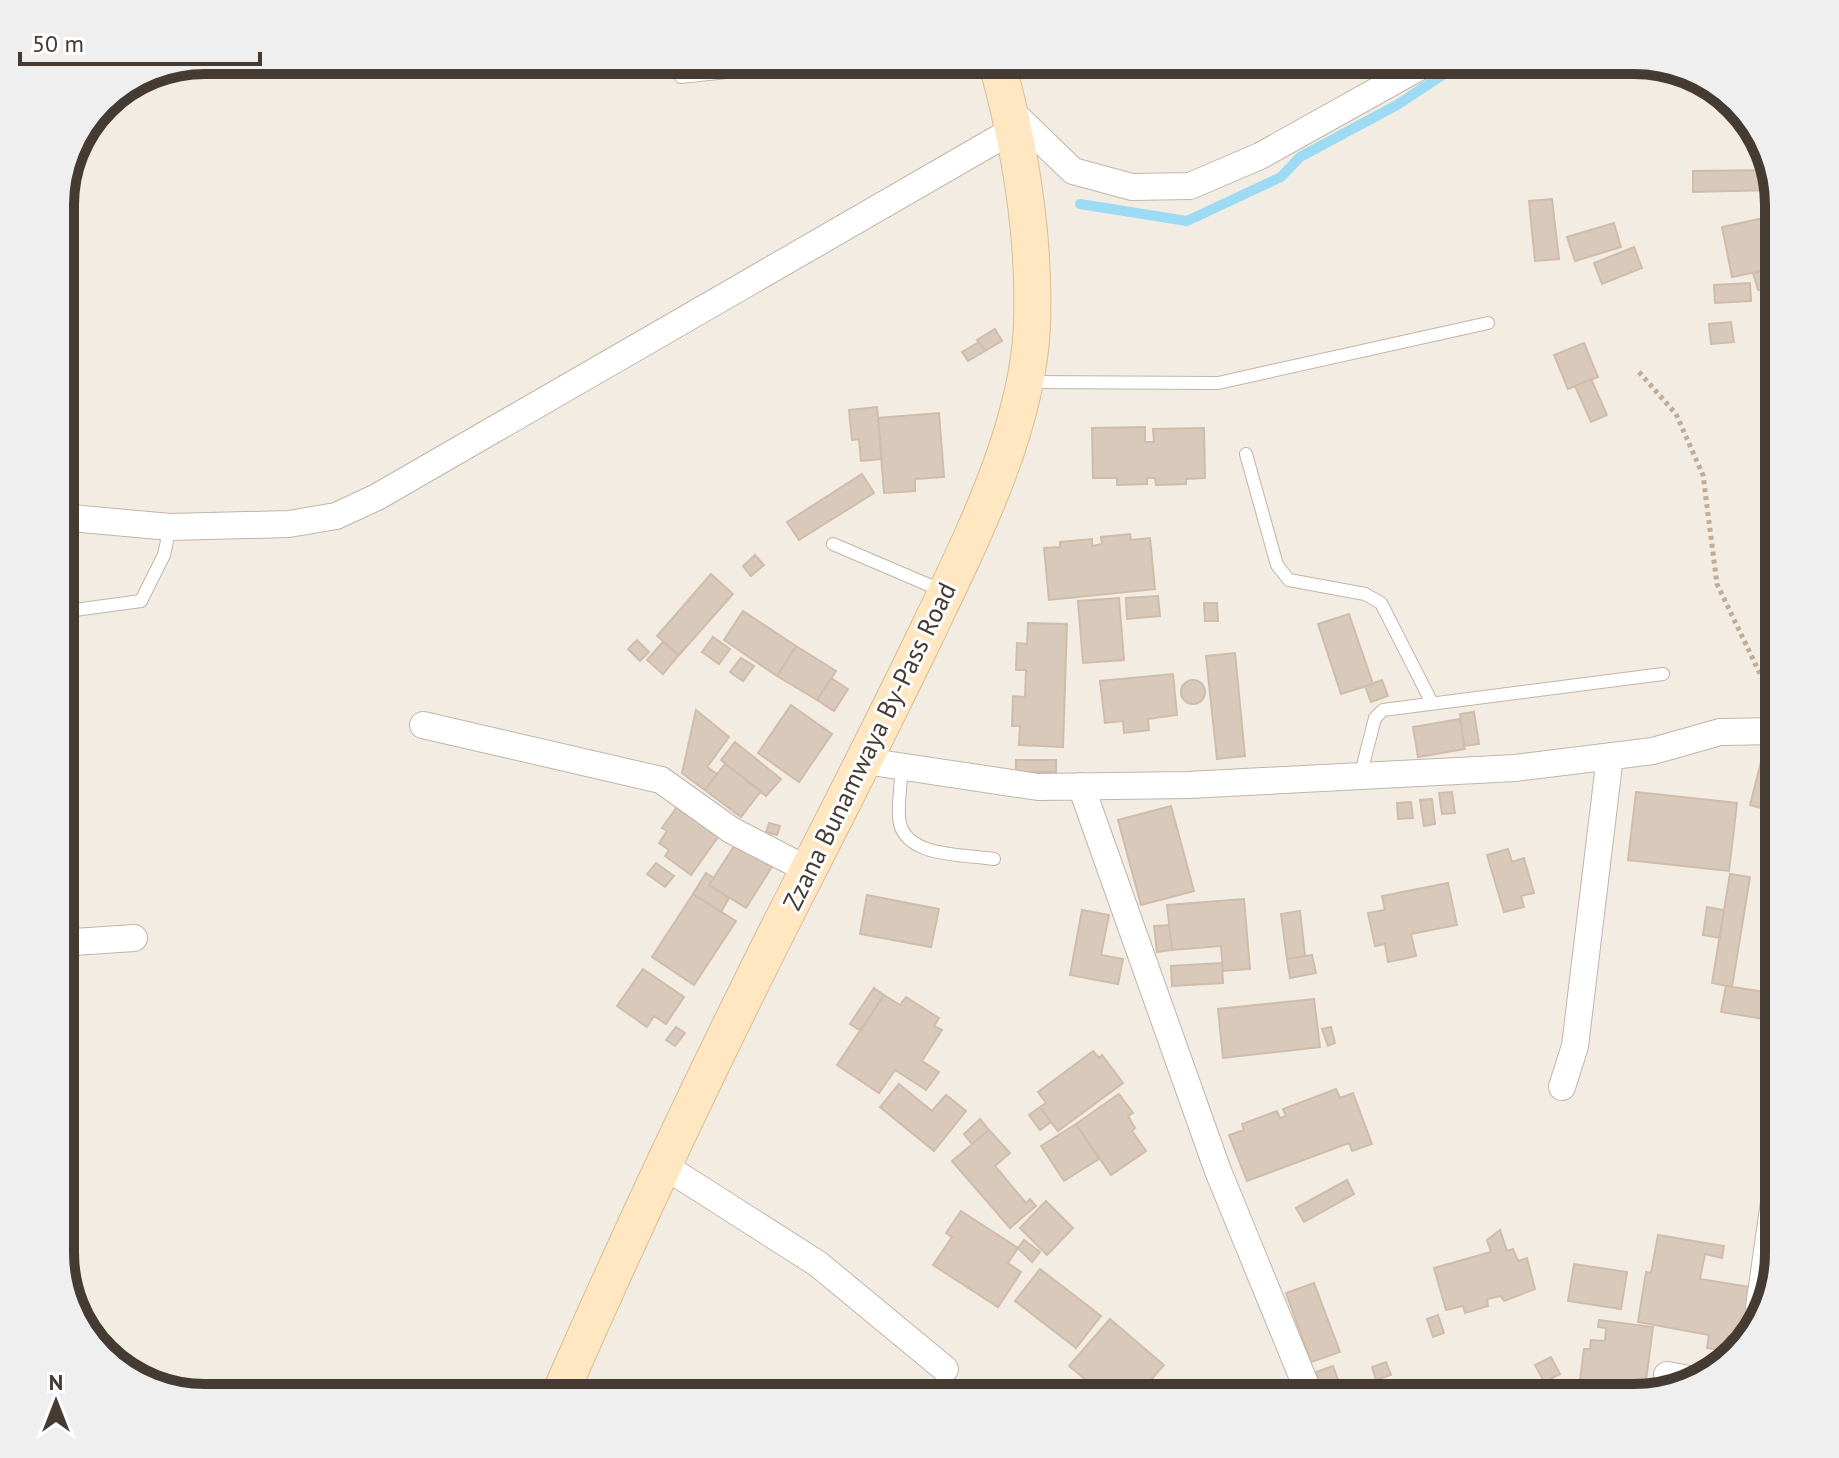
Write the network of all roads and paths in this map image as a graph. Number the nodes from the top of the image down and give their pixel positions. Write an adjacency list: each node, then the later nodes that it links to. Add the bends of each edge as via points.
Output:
1 (708, 74): 4 (lane)
2 (1000, 74): 5 (street, Zzana Bunamwaya By-Pass Road)
3 (1407, 74): 5 (street, via 1260,156 1190,186 1132,187 1073,171)
4 (681, 77)
5 (1011, 120): 8 (street, Zzana Bunamwaya By-Pass Road, via 1025,192 1032,326); 11 (street, via 377,497 336,516 289,524)
6 (1488, 323): 8 (lane, via 1218,383)
7 (1639, 372): 16 (path, via 1676,414 1703,475 1717,584)
8 (1023, 382): 13 (street, Zzana Bunamwaya By-Pass Road, via 993,492)
9 (1246, 454): 17 (lane, via 1277,565 1289,580 1365,594 1381,603)
10 (74, 518): 11 (street)
11 (170, 527): 14 (lane, via 164,555 141,601)
12 (833, 544): 13 (lane)
13 (946, 592): 21 (street, Zzana Bunamwaya By-Pass Road)
14 (74, 610)
15 (1663, 674): 17 (lane)
16 (1765, 683)
17 (1432, 703): 23 (lane, via 1383,710 1375,718)
18 (423, 725): 26 (street, via 661,780 731,830)
19 (1765, 728): 20 (street, via 1720,732 1653,751)
20 (1610, 756): 23 (street, via 1515,768); 29 (street, via 1575,1046)
21 (865, 761): 22 (street); 26 (street, Zzana Bunamwaya By-Pass Road)
22 (902, 766): 24 (street, via 1038,787); 25 (lane, via 902,834 915,847)
23 (1360, 777): 24 (street)
24 (1081, 786): 35 (street, via 1218,1171)
25 (994, 859)
26 (808, 870): 30 (street, Zzana Bunamwaya By-Pass Road)
27 (134, 938): 28 (street)
28 (74, 942)
29 (1562, 1087)
30 (663, 1165): 31 (street, via 818,1264); 34 (street, Zzana Bunamwaya By-Pass Road)
31 (945, 1369)
32 (1667, 1375): 33 (street)
33 (1677, 1377)
34 (564, 1384)
35 (1305, 1384)

